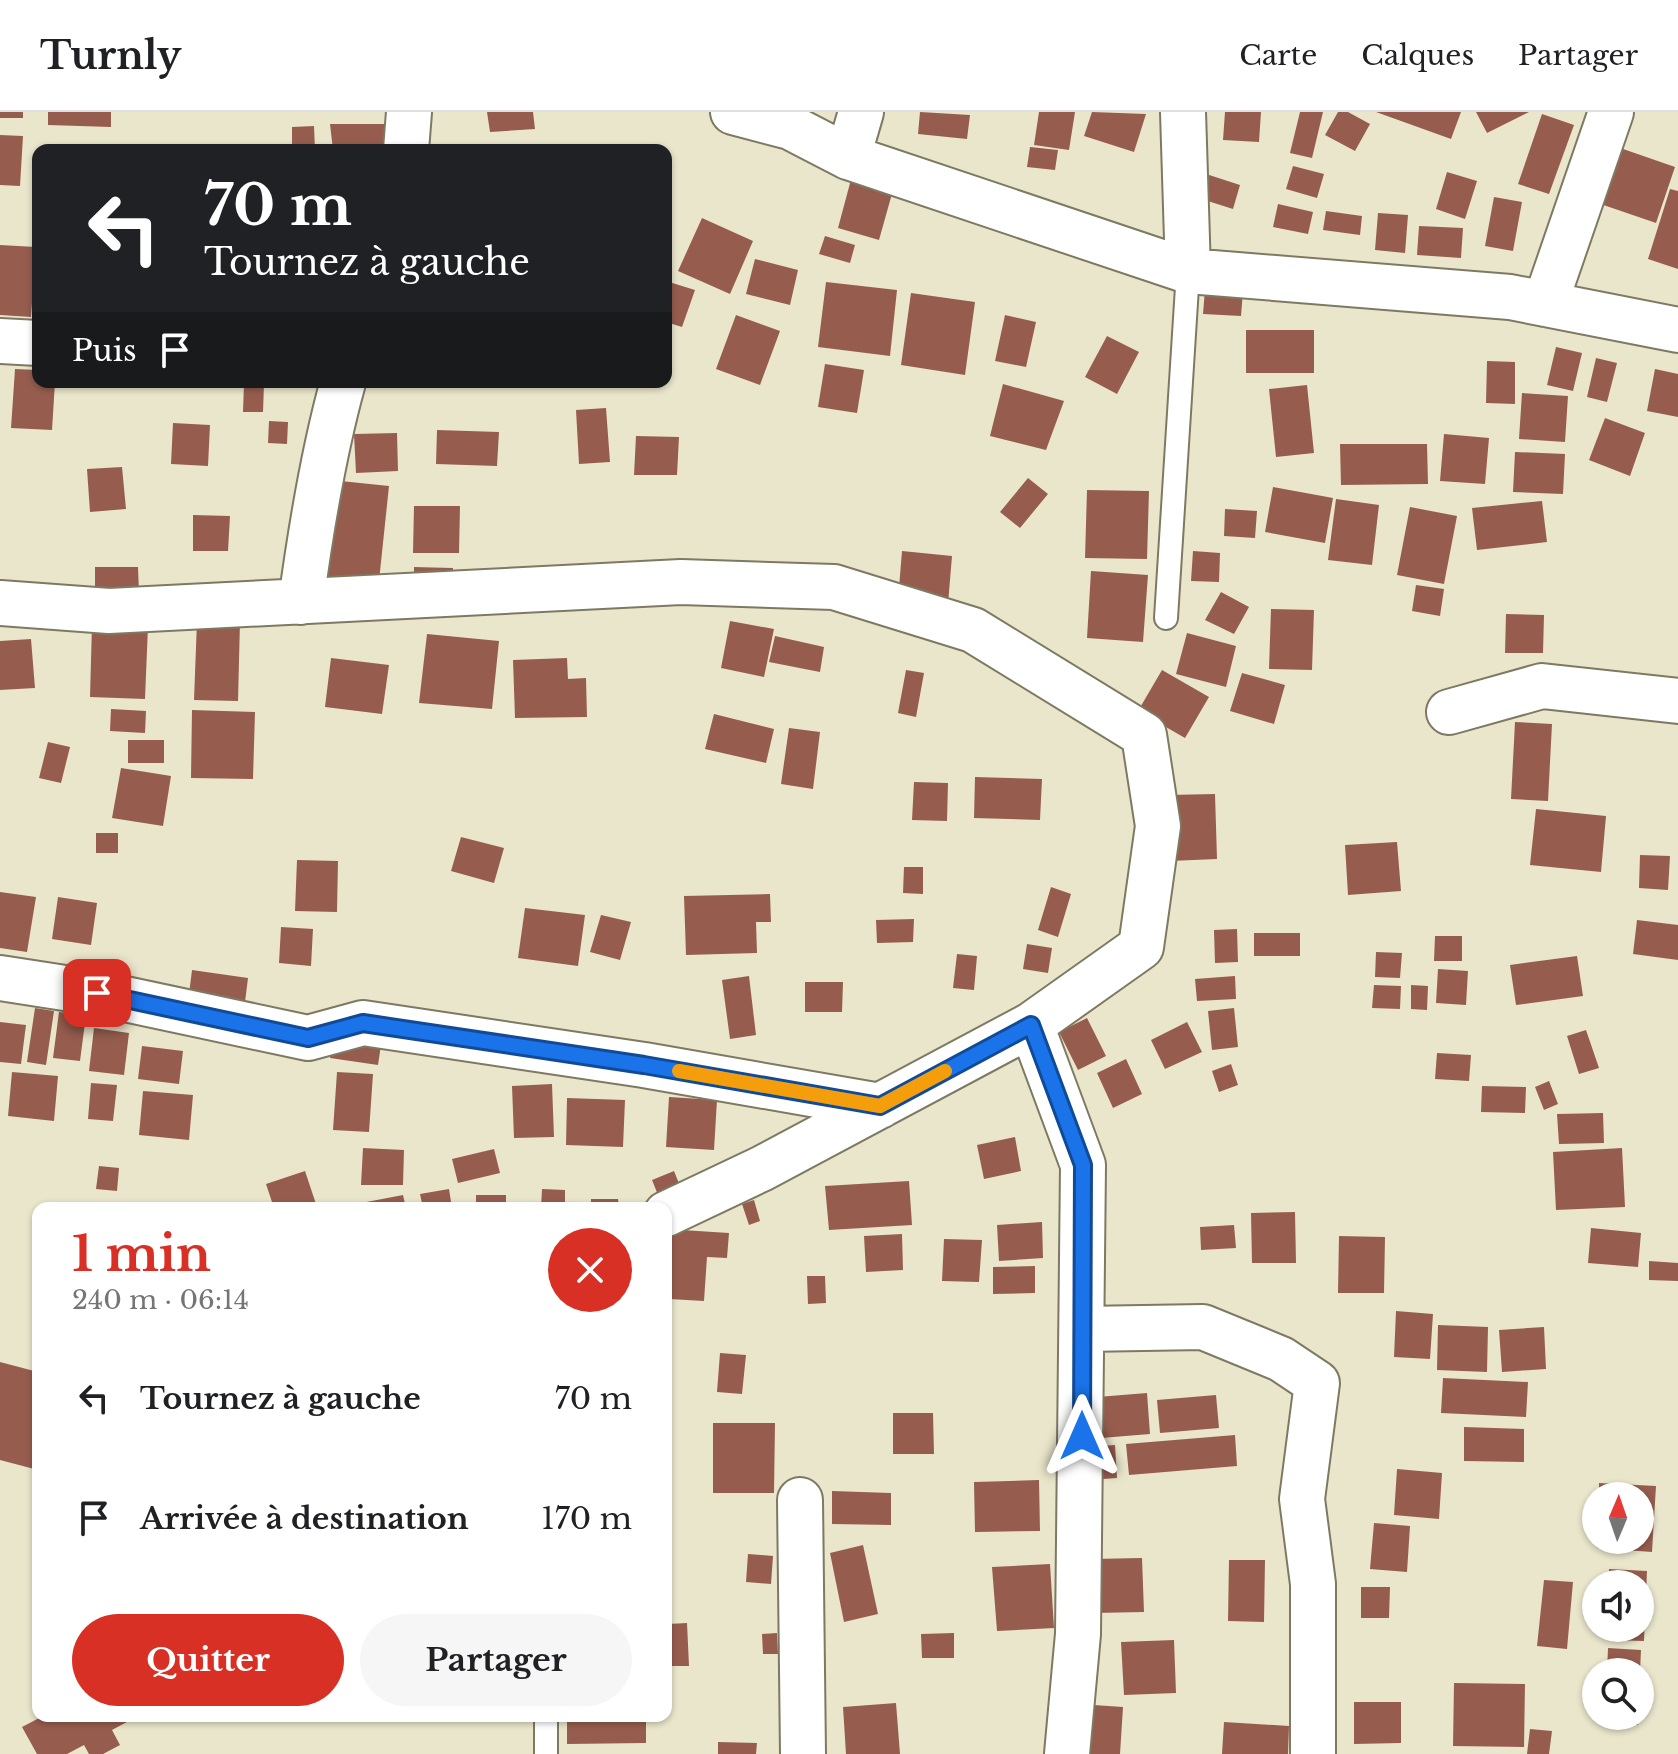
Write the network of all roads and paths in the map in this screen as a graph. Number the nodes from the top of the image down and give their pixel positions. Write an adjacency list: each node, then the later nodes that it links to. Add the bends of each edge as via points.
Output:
1 (409, 112): 6 (street)
2 (733, 112): 7 (street, via 790,127)
3 (861, 112): 7 (street)
4 (1183, 112): 8 (street)
5 (1611, 112): 9 (street)
6 (406, 144)
7 (848, 157): 8 (street)
8 (1188, 271): 9 (street); 16 (lane)
9 (1545, 304): 10 (street)
10 (1678, 330)
11 (0, 341): 12 (street)
12 (32, 343)
13 (341, 388): 14 (street)
14 (301, 602): 15 (street, via 109,611); 20 (street, via 681,582 834,587 973,630 1144,735 1158,826 1141,947)
15 (0, 603)
16 (1166, 618)
17 (1678, 701): 18 (street, via 1542,686)
18 (1449, 712)
19 (0, 978): 21 (street, via 308,1038 363,1023)
20 (1031, 1025): 21 (street); 23 (street, via 1083,1165)
21 (880, 1106): 22 (street)
22 (672, 1211)
23 (1083, 1329): 28 (street, via 1078,1634); 29 (street, via 1203,1327 1281,1359 1317,1383 1302,1499 1313,1584)
24 (800, 1500): 27 (street)
25 (546, 1722): 26 (lane)
26 (546, 1754)
27 (803, 1754)
28 (1067, 1754)
29 (1313, 1754)

